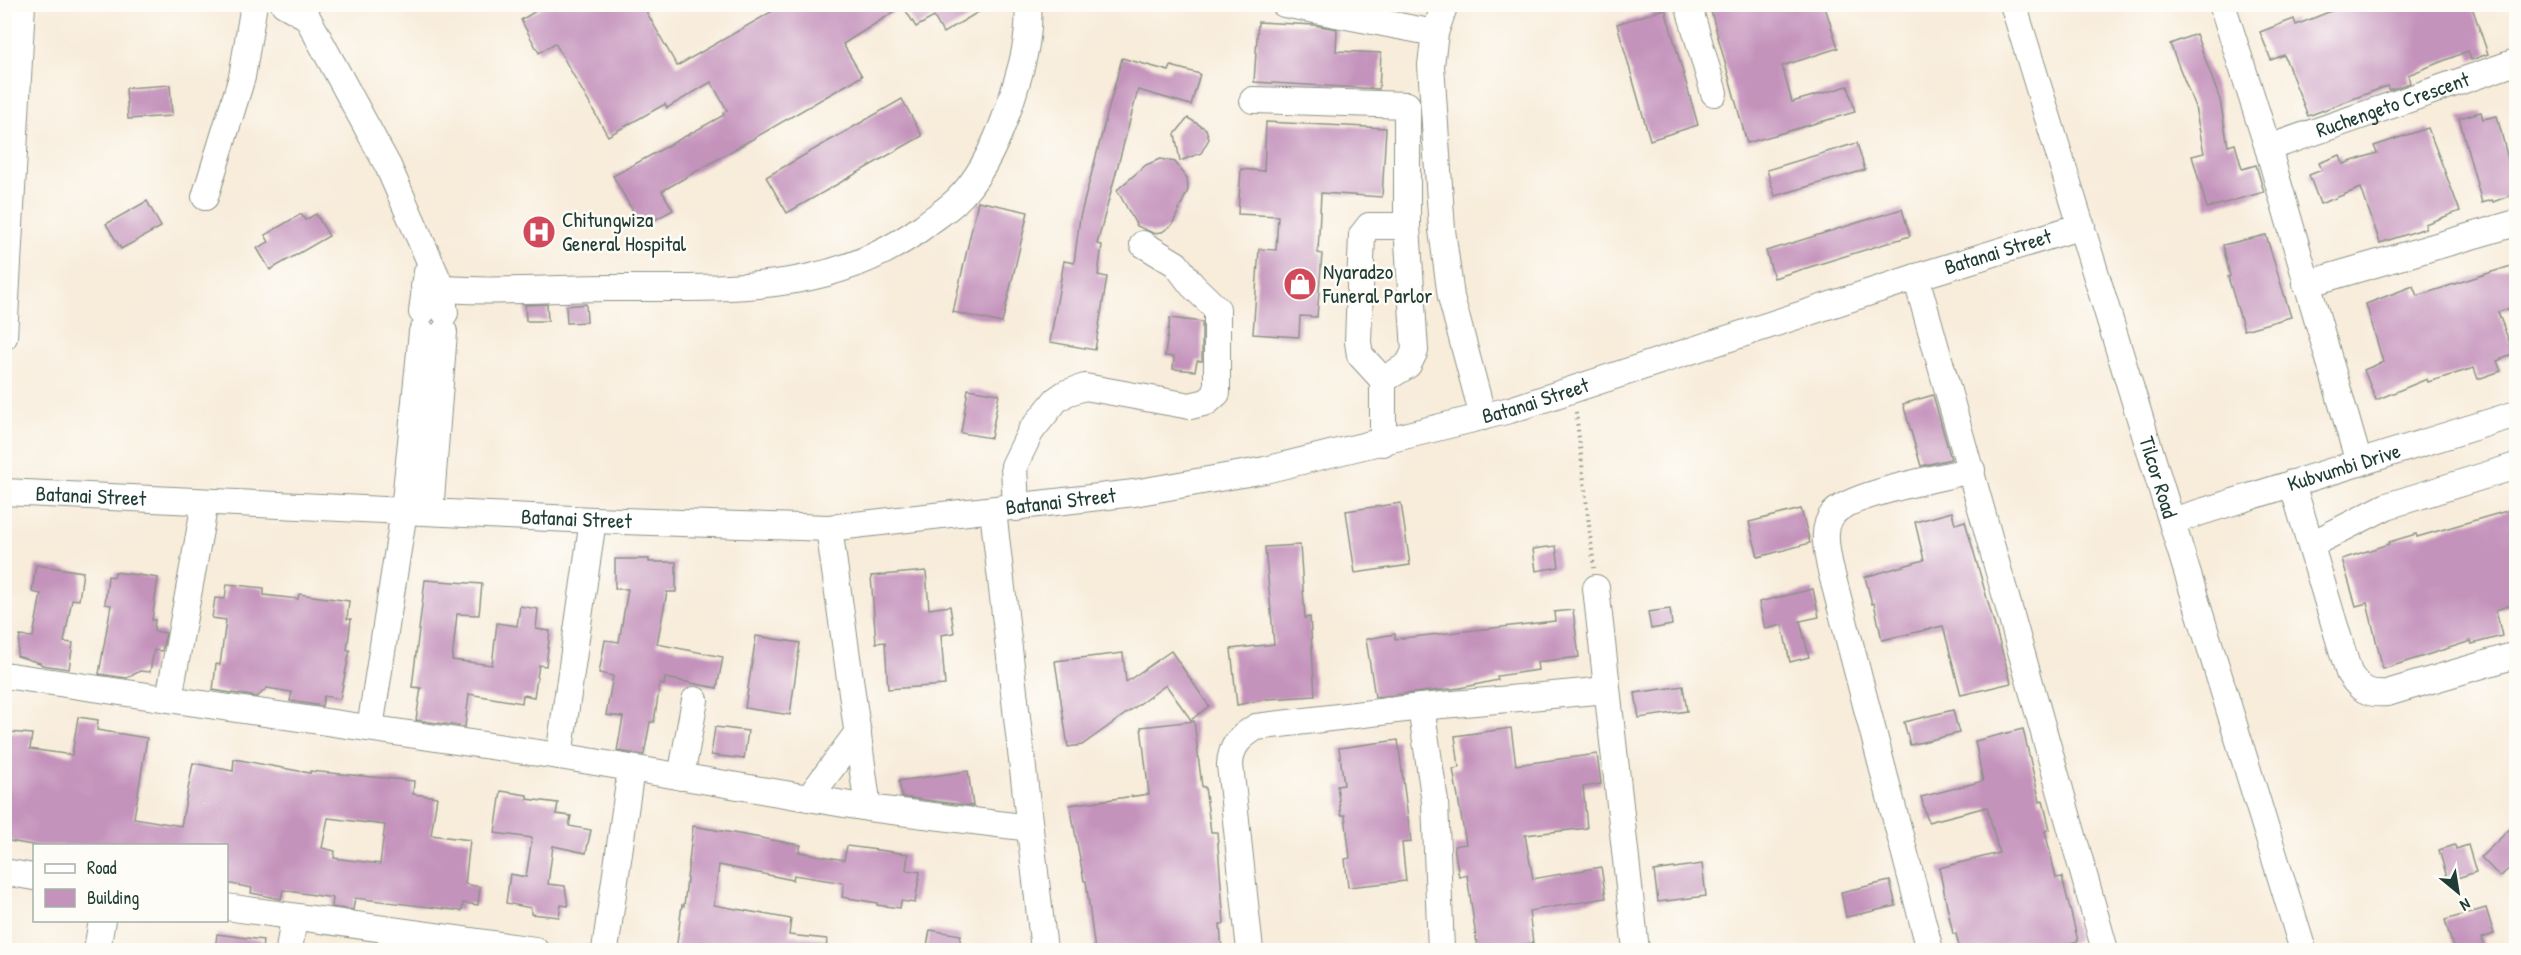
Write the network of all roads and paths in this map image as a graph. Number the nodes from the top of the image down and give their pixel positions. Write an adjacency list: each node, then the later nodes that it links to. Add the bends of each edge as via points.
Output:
1 (22, 4): 16 (street)
2 (254, 4): 17 (street, via 242,77)
3 (284, 4): 10 (street)
4 (1028, 4): 24 (street, via 1030,26 1021,72 983,166 957,200 901,243 870,259 833,273 756,286)
5 (1445, 4): 11 (street)
6 (1688, 4): 13 (street)
7 (2013, 4): 20 (street, Tilcor Road)
8 (1288, 5): 11 (street)
9 (2225, 6): 15 (street)
10 (307, 11): 24 (street, via 388,166 429,260)
11 (1435, 33): 29 (street, via 1431,65 1442,230 1451,297)
12 (2517, 63): 15 (street, Ruchengeto Crescent)
13 (1714, 93)
14 (1253, 100): 19 (street, via 1407,105)
15 (2268, 148): 23 (street)
16 (10, 160): 25 (street)
17 (205, 197)
18 (2517, 223): 23 (street)
19 (1407, 226): 26 (street, via 1415,351 1408,365); 26 (street, via 1369,226 1362,235 1360,356)
20 (2082, 226): 22 (street, Batanai Street); 41 (street, Tilcor Road)
21 (1143, 244): 37 (street, via 1176,264 1216,309 1217,393 1207,402 1190,406 1085,387 1066,393 1031,431 1014,466)
22 (1916, 277): 27 (street, Batanai Street); 33 (street)
23 (2306, 284): 31 (street)
24 (433, 311): 38 (street); 39 (street)
25 (4, 337)
26 (1383, 380): 30 (street)
27 (1573, 390): 29 (street, Batanai Street); 44 (path)
28 (2517, 414): 31 (street, Kubvumbi Drive)
29 (1483, 417): 30 (street, Batanai Street)
30 (1383, 443): 37 (street, Batanai Street, via 1233,476)
31 (2359, 463): 34 (street, Kubvumbi Drive)
32 (2517, 466): 43 (street, via 2387,506)
33 (1972, 470): 73 (street, via 1849,502 1831,515 1826,541); 74 (street)
34 (2292, 483): 41 (street, Kubvumbi Drive); 43 (street)
35 (4, 492): 36 (street, Batanai Street)
36 (205, 503): 38 (street, Batanai Street); 48 (street)
37 (1004, 509): 42 (street, Batanai Street); 58 (street)
38 (404, 511): 39 (street, Batanai Street); 51 (street)
39 (429, 512): 40 (street, Batanai Street)
40 (593, 520): 42 (street, Batanai Street); 53 (street)
41 (2172, 521): 75 (street, Tilcor Road)
42 (829, 528): 52 (street)
43 (2312, 544): 45 (street, via 2349,673 2366,691 2375,694 2409,688)
44 (1596, 588): 47 (street)
45 (2517, 655)
46 (4, 675): 48 (street)
47 (1607, 690): 50 (street); 72 (street)
48 (169, 698): 51 (street)
49 (695, 700): 55 (street)
50 (1421, 707): 70 (street, via 1256,727 1234,745 1230,765); 71 (street, via 1435,802)
51 (370, 728): 53 (street)
52 (858, 732): 56 (street); 57 (street)
53 (559, 756): 54 (street)
54 (631, 769): 55 (street); 68 (street)
55 (681, 777): 56 (street)
56 (808, 798): 57 (street)
57 (868, 808): 58 (street)
58 (1030, 828): 69 (street)
59 (4, 872): 60 (street)
60 (33, 877)
61 (228, 907): 62 (street)
62 (294, 918): 64 (street); 66 (street)
63 (102, 922): 65 (street)
64 (491, 947): 67 (street)
65 (97, 951)
66 (289, 951)
67 (535, 951)
68 (604, 951)
69 (1044, 951)
70 (1250, 951)
71 (1441, 951)
72 (1636, 951)
73 (1929, 951)
74 (2105, 951)
75 (2303, 951)

